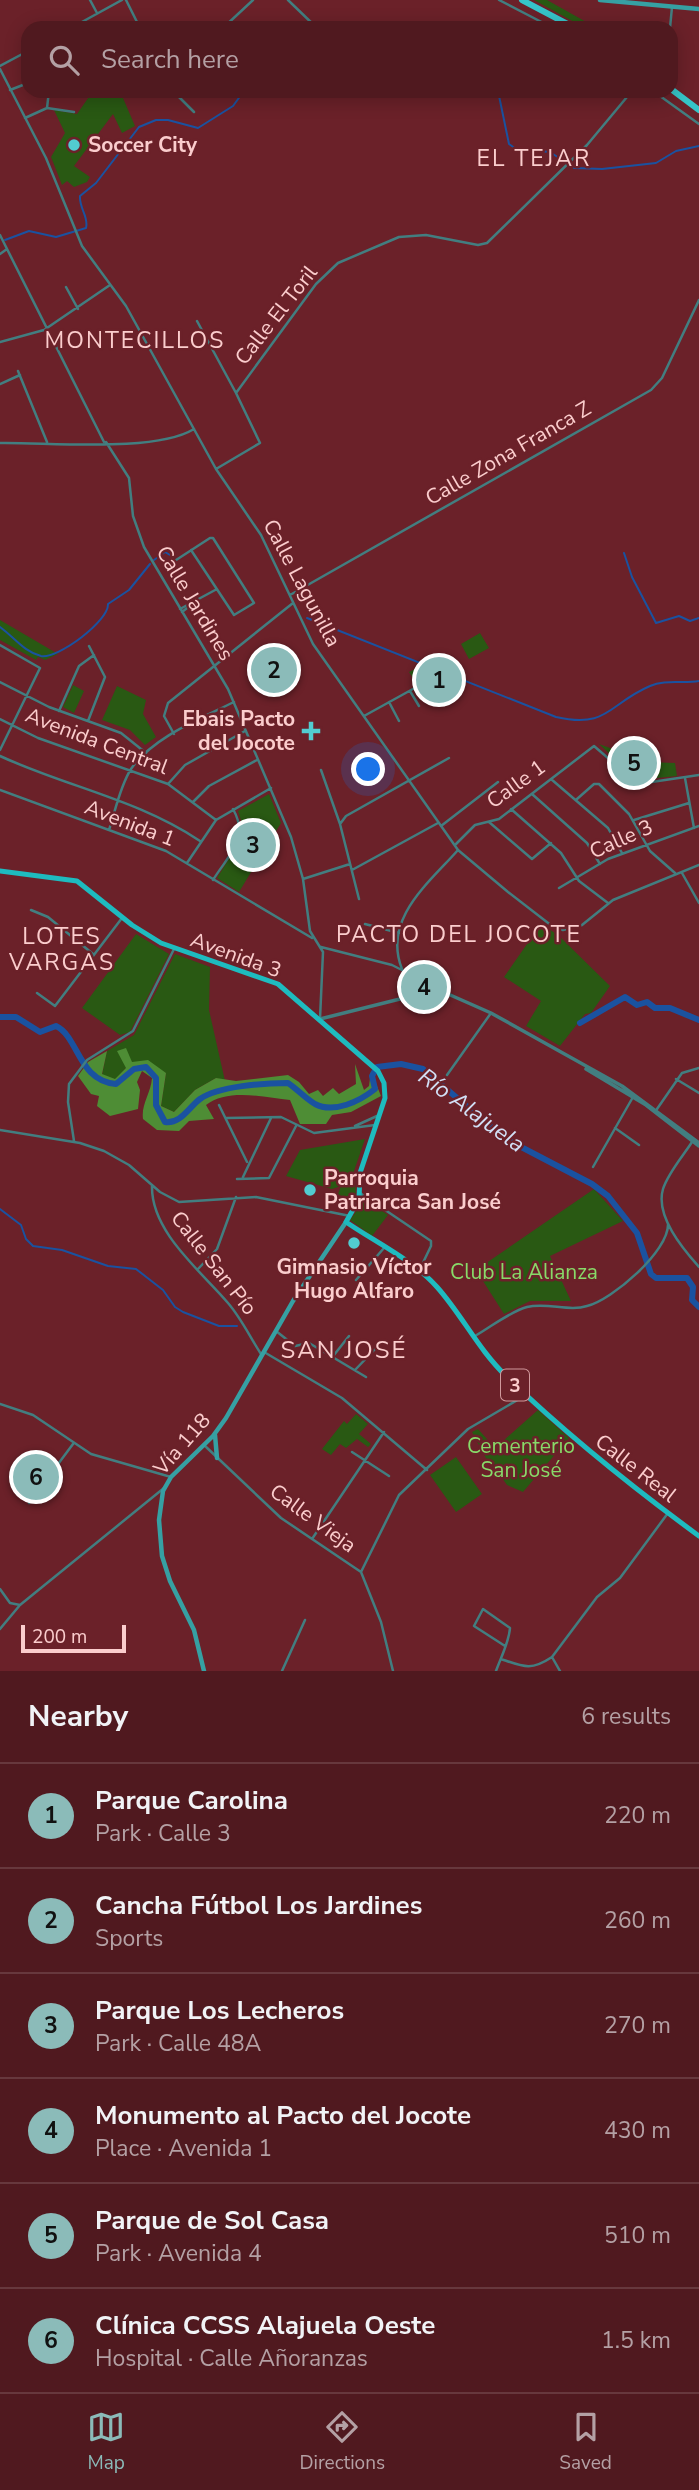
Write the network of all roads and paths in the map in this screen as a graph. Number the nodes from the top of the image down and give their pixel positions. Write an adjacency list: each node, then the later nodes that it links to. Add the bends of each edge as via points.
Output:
1 (90, 0): 10 (street)
2 (124, 0): 10 (street); 12 (street)
3 (253, 0): 13 (street)
4 (288, 0): 14 (street)
5 (499, 0): 15 (street)
6 (522, 0): 16 (highway)
7 (600, 0): 8 (main road)
8 (669, 3): 9 (main road); 17 (street)
9 (699, 9)
10 (97, 13): 11 (street)
11 (83, 21)
12 (136, 21)
13 (230, 21)
14 (310, 21)
15 (540, 21)
16 (562, 21)
17 (670, 21)
18 (21, 55): 19 (street)
19 (0, 68): 21 (street, Calle Lagunilla)
20 (21, 86): 21 (street)
21 (10, 90): 31 (street, Calle Lagunilla)
22 (678, 94): 28 (highway)
23 (48, 98): 27 (street)
24 (180, 98): 30 (street)
25 (626, 98): 46 (street, Calle El Toril, via 487,243 426,235 400,237 338,263 316,284)
26 (663, 98): 32 (street)
27 (47, 108): 29 (street); 31 (street)
28 (699, 110)
29 (74, 112)
30 (194, 112)
31 (25, 118): 36 (street, Calle Lagunilla, via 54,174 76,234)
32 (699, 124)
33 (0, 235): 34 (street, Calle Jardines)
34 (7, 248): 35 (street); 41 (street, Calle Jardines)
35 (0, 254)
36 (110, 285): 39 (street); 47 (street, Calle Lagunilla, via 143,334)
37 (66, 287): 39 (street)
38 (699, 300): 55 (street, Calle Zona Franca Z, via 655,387)
39 (78, 309): 41 (street)
40 (197, 321): 46 (street)
41 (48, 327): 42 (street); 48 (street, Calle Jardines)
42 (0, 342)
43 (18, 371): 44 (street)
44 (20, 375): 45 (street); 50 (street)
45 (0, 384)
46 (236, 393): 51 (street, Calle El Toril, via 261,440)
47 (194, 429): 48 (street, via 173,439); 51 (street, Calle Lagunilla)
48 (105, 442): 50 (street); 57 (street, Calle Jardines, via 129,478 142,544)
49 (0, 443): 50 (street)
50 (47, 443)
51 (216, 469): 55 (street, Calle Lagunilla, via 261,535)
52 (191, 550): 53 (street); 54 (street); 54 (street, via 212,537 254,603 233,614)
53 (173, 562)
54 (216, 589): 57 (street)
55 (290, 595): 56 (street, Calle Lagunilla)
56 (293, 603): 61 (street); 70 (street, Calle Lagunilla, via 313,644)
57 (181, 611): 61 (street, Calle Jardines)
58 (0, 645): 64 (street, via 40,668)
59 (89, 646): 60 (street)
60 (94, 655): 69 (street, via 79,666); 72 (street, via 105,677)
61 (214, 665): 66 (street, Calle Jardines); 76 (street, via 164,710)
62 (0, 682): 64 (street)
63 (410, 691): 65 (street, via 431,679); 67 (street); 68 (street)
64 (26, 697): 69 (street); 74 (street)
65 (442, 697)
66 (234, 701): 75 (street, Calle Jardines); 76 (street)
67 (388, 702): 70 (street); 73 (street)
68 (419, 706)
69 (59, 711): 72 (street)
70 (364, 716): 87 (street, Calle Lagunilla)
71 (0, 719): 74 (street, Avenida Central)
72 (88, 721): 78 (street, via 129,736)
73 (400, 722)
74 (12, 726): 77 (street); 82 (street, Avenida Central)
75 (246, 731): 81 (street, Calle Jardines); 89 (street, via 185,765)
76 (174, 734): 78 (street)
77 (0, 750)
78 (146, 753): 82 (street)
79 (0, 756): 94 (street)
80 (449, 758): 87 (street)
81 (258, 760): 90 (street, Calle Jardines); 95 (street, via 209,786)
82 (131, 769): 89 (street, Avenida Central); 94 (street)
83 (321, 770): 102 (street)
84 (699, 775): 85 (street)
85 (685, 778): 86 (street, Calle 1, via 641,785 594,746); 96 (street)
86 (551, 779): 92 (street, Calle 1); 93 (street)
87 (408, 781): 102 (street, via 346,816); 103 (street, Calle Lagunilla)
88 (498, 782): 103 (street)
89 (168, 784): 95 (street, Avenida Central)
90 (271, 788): 98 (street); 122 (street, Calle Jardines)
91 (0, 790): 106 (street, Avenida 1)
92 (532, 794): 97 (street, Calle 1); 115 (street, via 587,843)
93 (577, 799): 100 (street, via 596,783); 112 (street, via 608,828)
94 (120, 800): 106 (street); 107 (street, via 156,814)
95 (193, 802): 99 (street, Avenida Central)
96 (689, 803): 100 (street); 105 (street)
97 (511, 808): 101 (street, Calle 1); 108 (street)
98 (233, 809): 99 (street); 123 (street, via 241,833)
99 (216, 820): 107 (street)
100 (634, 820): 110 (street)
101 (489, 822): 108 (street, via 532,859); 109 (street, Calle 1, via 475,825)
102 (340, 824): 114 (street)
103 (440, 825): 109 (street, Calle Lagunilla); 117 (street)
104 (699, 826): 105 (street, Calle 3)
105 (694, 828): 110 (street, Calle 3)
106 (109, 830): 113 (street, Avenida 1, via 156,846)
107 (200, 841): 113 (street)
108 (551, 843): 121 (street)
109 (456, 844): 111 (street, Calle Lagunilla)
110 (646, 844): 112 (street, Calle 3); 120 (street)
111 (458, 849): 126 (street, Calle Lagunilla, via 557,928 578,927); 133 (street, via 409,905)
112 (622, 853): 115 (street, Calle 3)
113 (187, 863): 123 (street, Avenida 1)
114 (351, 863): 117 (street); 122 (street)
115 (600, 864): 121 (street, Calle 3)
116 (699, 865): 119 (street, Calle Lagunilla)
117 (352, 870): 125 (street)
118 (0, 871): 129 (main road, Avenida 3, via 77,881)
119 (681, 872): 120 (street, Calle Lagunilla); 127 (street)
120 (676, 874): 126 (street, Calle Lagunilla)
121 (577, 878): 124 (street, Calle 3); 126 (street)
122 (303, 879): 130 (street, Calle Jardines)
123 (213, 880): 132 (street, Avenida 1)
124 (559, 888)
125 (359, 899)
126 (608, 903)
127 (699, 903)
128 (31, 910): 137 (street, via 48,917)
129 (122, 918): 136 (main road, Avenida 3); 137 (street)
130 (309, 924): 132 (street); 134 (street, Calle Jardines)
131 (365, 924): 133 (street)
132 (300, 930): 134 (street, Avenida 1)
133 (399, 933): 138 (street)
134 (315, 941): 135 (street, Calle Jardines)
135 (321, 947): 138 (street); 147 (street)
136 (174, 949): 147 (main road, Avenida 3, via 278,984); 164 (street, via 133,1031 87,1060 68,1090)
137 (94, 955): 141 (street, via 55,1006)
138 (401, 969): 139 (street)
139 (414, 975): 140 (street); 143 (street)
140 (442, 991): 142 (street); 144 (street); 145 (street)
141 (37, 993)
142 (426, 993): 143 (street); 144 (street)
143 (419, 994): 147 (street)
144 (449, 994): 145 (street)
145 (477, 1006): 146 (street)
146 (491, 1013): 149 (street); 152 (street)
147 (320, 1019): 155 (main road, Avenida 3, via 376,1070 386,1089)
148 (699, 1068): 150 (street)
149 (447, 1075)
150 (676, 1079): 151 (street); 154 (street)
151 (699, 1093)
152 (634, 1095): 154 (street); 162 (street)
153 (219, 1105): 156 (street)
154 (656, 1111): 160 (street); 160 (street)
155 (380, 1115): 158 (main road, Avenida 3); 161 (street)
156 (226, 1118): 157 (street); 168 (street)
157 (271, 1118): 159 (street, via 281,1117); 168 (street)
158 (377, 1125): 161 (street); 173 (main road, Avenida 3, via 360,1172)
159 (296, 1126): 161 (street, via 314,1133); 170 (street, via 269,1178)
160 (675, 1126): 165 (street); 167 (street)
161 (352, 1128)
162 (615, 1128): 166 (street); 169 (street)
163 (0, 1129): 164 (street)
164 (74, 1142): 172 (street, via 115,1156)
165 (692, 1142): 167 (street); 176 (street, via 662,1191)
166 (639, 1145)
167 (699, 1145)
168 (247, 1163): 170 (street)
169 (593, 1167)
170 (243, 1177): 171 (street)
171 (237, 1179)
172 (152, 1186): 174 (street, via 186,1203); 181 (street, Calle San Pío, via 158,1216)
173 (360, 1193): 175 (main road, Avenida 3); 182 (street, via 432,1243)
174 (236, 1198): 175 (street, via 265,1198); 181 (street, via 216,1249)
175 (348, 1219): 179 (main road, Calle Real / 3); 184 (main road, Vía 118)
176 (668, 1224): 177 (street); 178 (street)
177 (667, 1236): 178 (street); 186 (street, via 622,1288 589,1306 527,1307)
178 (677, 1238): 180 (street)
179 (384, 1248): 182 (main road, Calle Real / 3); 183 (street)
180 (699, 1268)
181 (198, 1269): 188 (street, Calle San Pío)
182 (419, 1272): 186 (main road, Calle Real / 3, via 447,1300)
183 (356, 1280)
184 (276, 1331): 188 (main road, Vía 118); 189 (street, via 295,1346 309,1343)
185 (349, 1336): 189 (street)
186 (472, 1338): 192 (main road, Calle Real / 3)
187 (377, 1348): 190 (street)
188 (263, 1354): 194 (main road, Vía 118); 195 (street, via 331,1390)
189 (333, 1356): 190 (street)
190 (355, 1370): 191 (street)
191 (366, 1377)
192 (526, 1395): 201 (street, via 468,1429); 206 (main road, Calle Real / 3)
193 (0, 1404): 196 (street, via 33,1415)
194 (217, 1431): 197 (main road, Vía 118); 199 (main road)
195 (384, 1432): 200 (street); 201 (street)
196 (73, 1444): 202 (street, via 91,1454); 205 (street)
197 (204, 1445): 199 (street, Calle Vieja); 202 (main road, Vía 118)
198 (352, 1452): 200 (street)
199 (217, 1458): 208 (street, Calle Vieja, via 269,1509)
200 (365, 1460): 203 (street); 208 (street)
201 (427, 1470): 209 (street, via 399,1495)
202 (171, 1476): 204 (main road, Vía 118)
203 (389, 1476)
204 (164, 1487): 211 (street); 217 (main road, Vía 118, via 159,1520 162,1556 194,1630)
205 (29, 1503)
206 (668, 1513): 207 (main road, Calle Real / 3); 215 (street)
207 (699, 1536)
208 (312, 1539): 209 (street, Calle Vieja)
209 (360, 1572): 219 (street, Calle Vieja, via 379,1615)
210 (0, 1589): 211 (street, via 10,1604)
211 (20, 1605): 213 (street)
212 (305, 1620): 218 (street)
213 (0, 1629)
214 (505, 1646): 214 (street, via 474,1626 482,1609 510,1628); 216 (street)
215 (552, 1657): 216 (street, via 531,1669); 221 (street)
216 (500, 1658): 220 (street)
217 (204, 1671)
218 (282, 1671)
219 (393, 1671)
220 (496, 1671)
221 (559, 1671)

